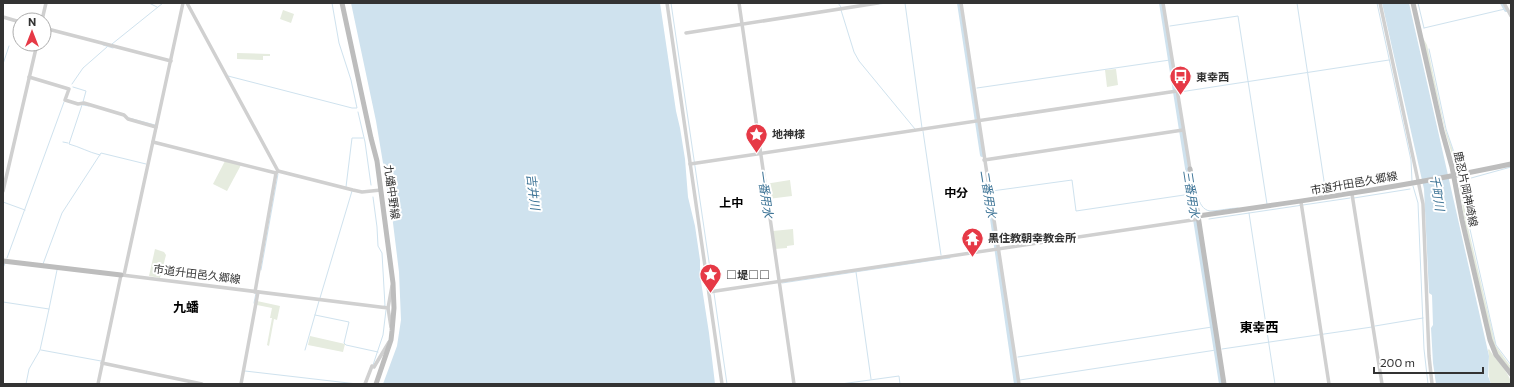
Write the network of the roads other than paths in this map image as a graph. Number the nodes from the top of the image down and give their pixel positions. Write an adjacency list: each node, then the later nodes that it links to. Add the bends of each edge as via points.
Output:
1 (184, 3): 18 (street)
2 (187, 3): 30 (street)
3 (342, 3): 33 (main road, 九蟠中野線, via 377,161)
4 (667, 3): 27 (street)
5 (739, 3): 14 (street)
6 (878, 3): 14 (street)
7 (961, 3): 21 (street)
8 (1163, 3): 20 (street)
9 (1380, 3): 32 (street)
10 (1413, 3): 31 (main road, 鹿忍片岡神崎線)
11 (1504, 3): 12 (street)
12 (1509, 10): 13 (street)
13 (1511, 16)
14 (741, 24): 16 (street); 25 (street)
15 (52, 30): 18 (street)
16 (686, 33)
17 (35, 52): 19 (street)
18 (169, 61): 22 (street)
19 (30, 77): 22 (street, via 69,89 65,100 124,115 128,119); 34 (street)
20 (1175, 92): 21 (street); 23 (street)
21 (977, 121): 25 (street); 26 (street)
22 (155, 127): 24 (street)
23 (1182, 130): 26 (street); 29 (street)
24 (153, 142): 30 (street); 40 (street)
25 (760, 154): 27 (street); 41 (street)
26 (984, 160): 38 (street)
27 (693, 164): 44 (street)
28 (1511, 164): 31 (main road, 市道升田邑久郷線)
29 (1190, 169): 37 (main road)
30 (277, 172): 33 (street, via 362,192); 43 (street)
31 (1452, 176): 32 (main road, 市道升田邑久郷線); 49 (main road, 鹿忍片岡神崎線, via 1490,340 1496,355)
32 (1418, 182): 35 (main road, 市道升田邑久郷線); 61 (street, via 1423,204)
33 (381, 190): 42 (main road, 九蟠中野線)
34 (3, 191)
35 (1353, 196): 36 (main road, 市道升田邑久郷線); 60 (street)
36 (1301, 204): 37 (main road, 市道升田邑久郷線); 59 (street)
37 (1197, 218): 38 (street); 58 (main road)
38 (997, 249): 41 (street); 57 (street)
39 (4, 262): 40 (main road, 市道升田邑久郷線)
40 (122, 275): 43 (street, 市道升田邑久郷線); 48 (street)
41 (778, 282): 44 (street); 56 (street)
42 (393, 283): 45 (street); 46 (main road, 九蟠中野線)
43 (256, 292): 45 (street, 市道升田邑久郷線); 52 (street)
44 (712, 292): 55 (street)
45 (388, 308): 46 (street)
46 (392, 331): 47 (main road, 九蟠中野線)
47 (391, 340): 53 (street, via 374,367 372,366); 54 (main road, 九蟠中野線)
48 (103, 363): 50 (street); 51 (street)
49 (1511, 374)
50 (98, 384)
51 (202, 384)
52 (241, 384)
53 (365, 384)
54 (376, 384)
55 (722, 384)
56 (794, 384)
57 (1019, 384)
58 (1224, 384)
59 (1329, 384)
60 (1382, 384)
61 (1432, 384)

